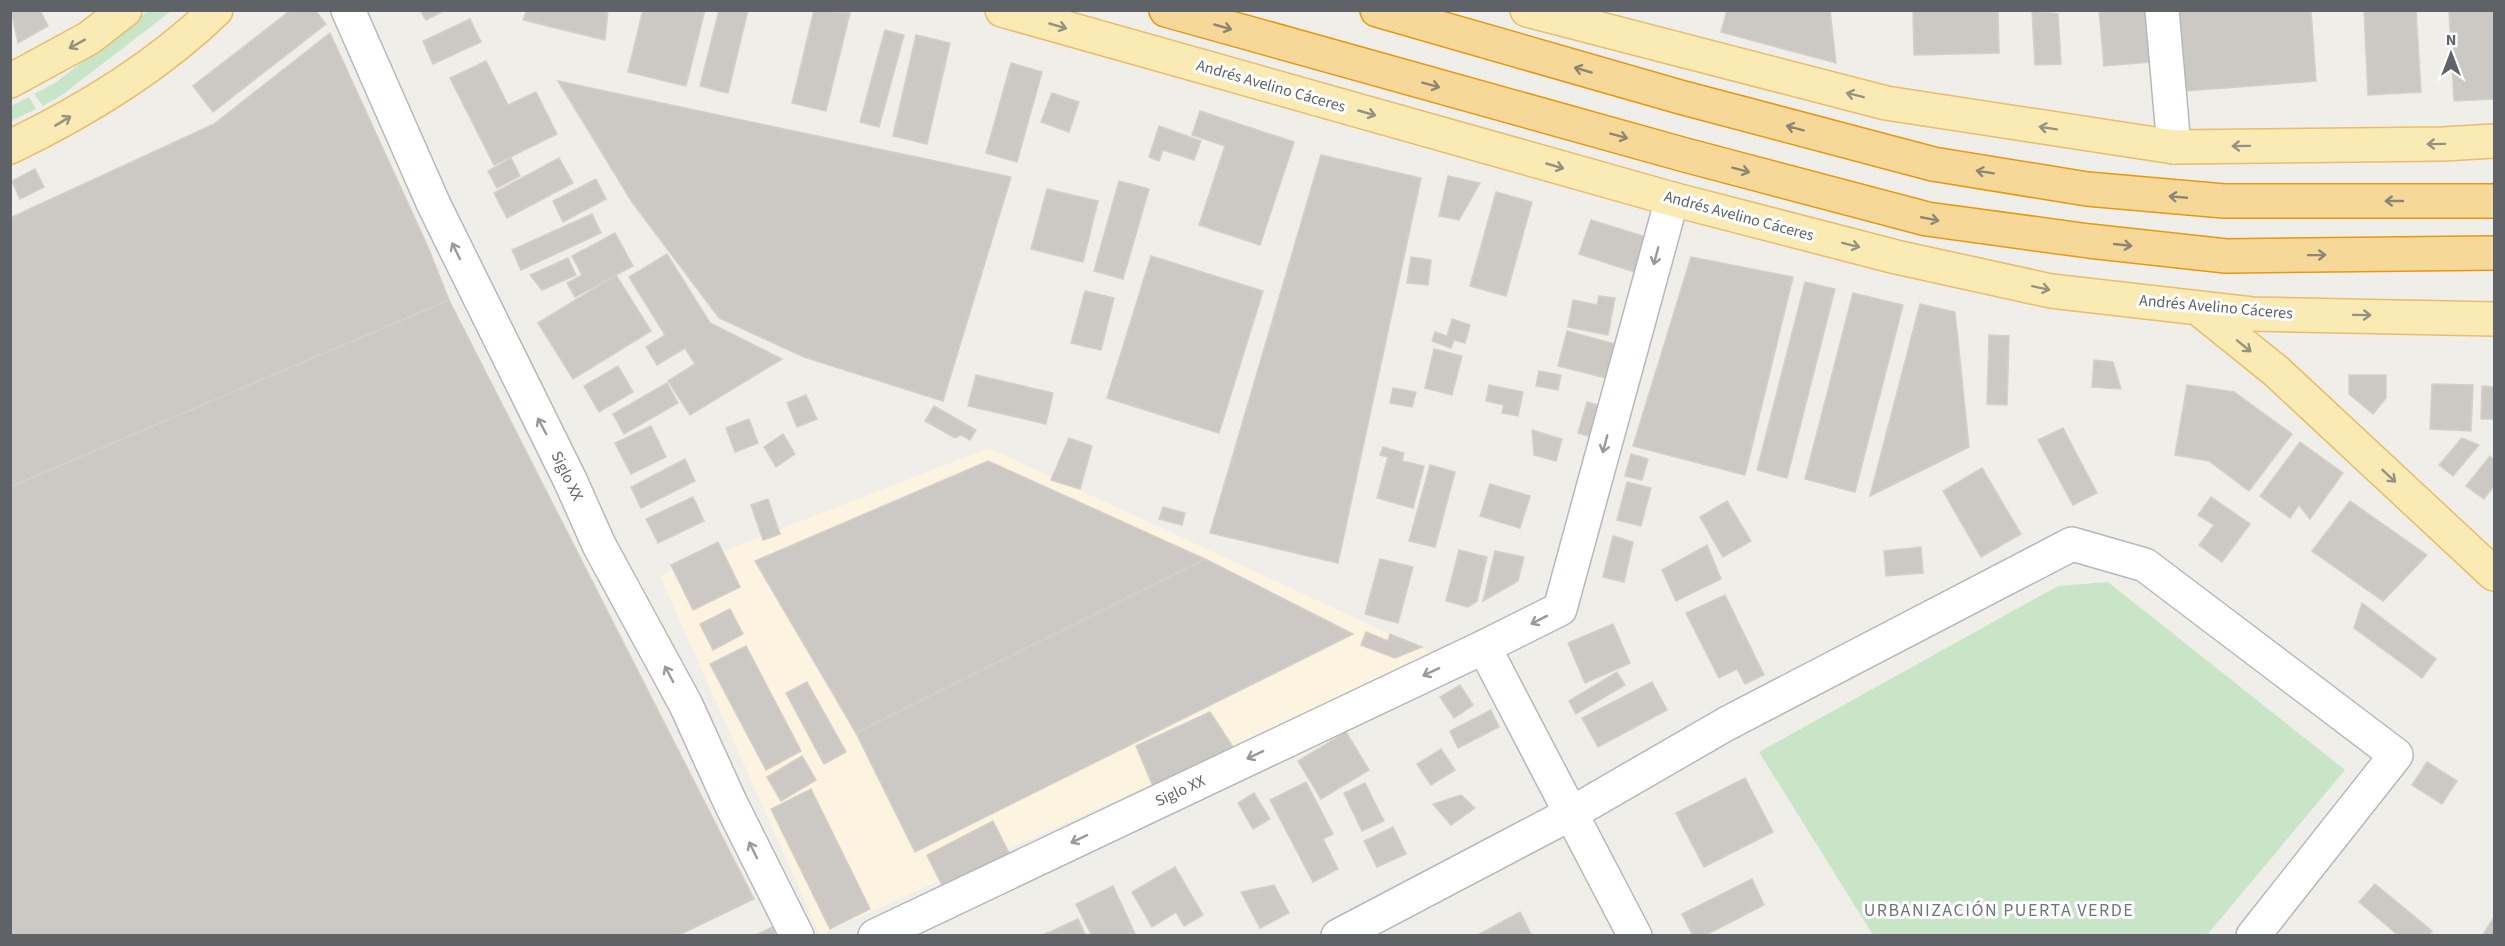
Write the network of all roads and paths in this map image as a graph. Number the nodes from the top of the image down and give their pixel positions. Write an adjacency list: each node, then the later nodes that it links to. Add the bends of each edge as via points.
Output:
1 (125, 10): 9 (main road, one-way to 9, via 89,38)
2 (216, 10): 11 (main road, one-way to 2, via 122,86 189,36)
3 (348, 10): 21 (street, Siglo XX, one-way to 3, via 686,705 599,545 483,306)
4 (1002, 10): 13 (main road, Andrés Avelino Cáceres, one-way to 13)
5 (1166, 10): 15 (highway, one-way to 15, via 1928,219 2226,256)
6 (1377, 10): 14 (highway, one-way to 6, via 2224,201 2087,189 1944,166 1680,97)
7 (1527, 10): 12 (main road, one-way to 7, via 1886,103)
8 (2162, 10): 12 (street)
9 (10, 81)
10 (2494, 141): 12 (main road, one-way to 12)
11 (10, 147)
12 (2174, 147)
13 (1672, 199): 16 (main road, Andrés Avelino Cáceres, one-way to 16, via 1896,257 2050,291); 19 (street, Siglo XX, one-way to 19, via 1560,609)
14 (2494, 201)
15 (2494, 253)
16 (2199, 309): 17 (main road, Andrés Avelino Cáceres, one-way to 17, via 2252,314); 18 (main road, one-way to 18, via 2276,371)
17 (2494, 318)
18 (2494, 574)
19 (1484, 647): 20 (street); 22 (street, Siglo XX, one-way to 22)
20 (1572, 813): 23 (street); 24 (street); 25 (street, via 1726,724 2072,543 2145,565 2396,755)
21 (797, 936)
22 (875, 936)
23 (1338, 936)
24 (1635, 936)
25 (2253, 936)

